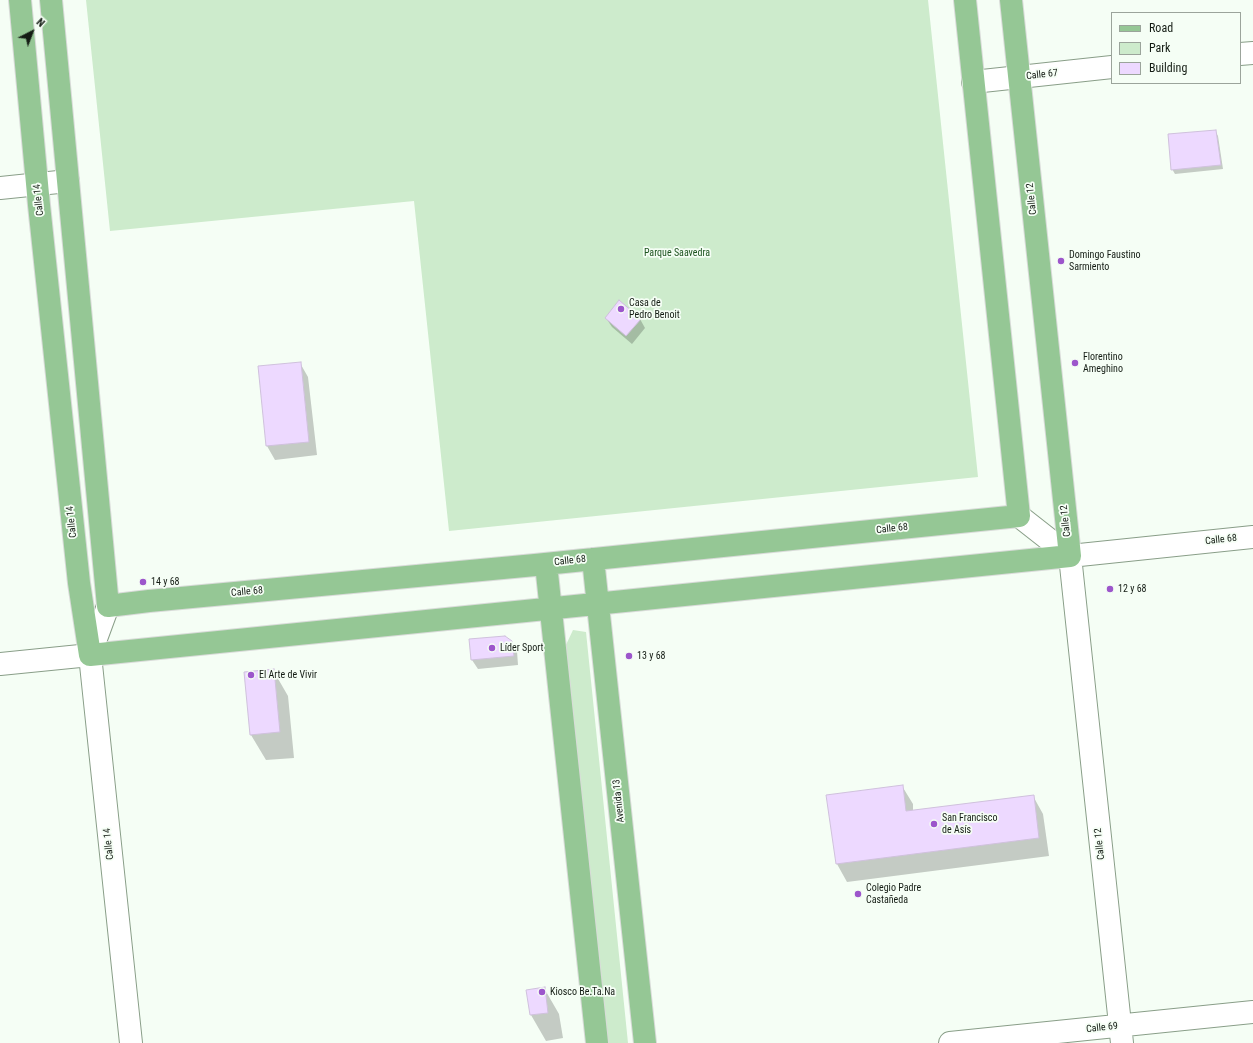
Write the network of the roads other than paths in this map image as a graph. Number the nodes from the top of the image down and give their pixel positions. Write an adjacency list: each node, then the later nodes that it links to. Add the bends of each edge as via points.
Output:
1 (20, 0): 11 (main road, Calle 14)
2 (51, 0): 10 (main road)
3 (965, 0): 9 (main road)
4 (1011, 0): 8 (main road, Calle 12)
5 (1253, 53): 6 (street)
6 (1241, 54)
7 (1111, 67): 8 (street, Calle 67)
8 (1019, 77): 9 (street, Calle 67); 15 (main road, Calle 12)
9 (973, 82): 13 (main road)
10 (68, 181): 11 (street); 19 (main road)
11 (37, 184): 12 (street); 21 (main road, Calle 14, via 79,583)
12 (0, 188)
13 (1019, 516): 15 (street); 16 (main road, Calle 68)
14 (1253, 537): 15 (street, Calle 68)
15 (1070, 556): 18 (main road, Calle 68); 24 (street, Calle 12)
16 (593, 559): 17 (main road, Calle 68); 18 (main road, Avenida 13)
17 (546, 564): 19 (main road, Calle 68); 20 (main road)
18 (598, 604): 20 (main road, Calle 68); 27 (main road, Avenida 13)
19 (108, 606): 21 (street)
20 (550, 609): 21 (main road, Calle 68); 26 (main road)
21 (90, 655): 22 (street, Calle 68); 25 (street, Calle 14)
22 (0, 664)
23 (1253, 1012): 24 (street, Calle 69)
24 (1121, 1034): 28 (street, Calle 69)
25 (130, 1043)
26 (596, 1043)
27 (645, 1043)
28 (950, 1043)

